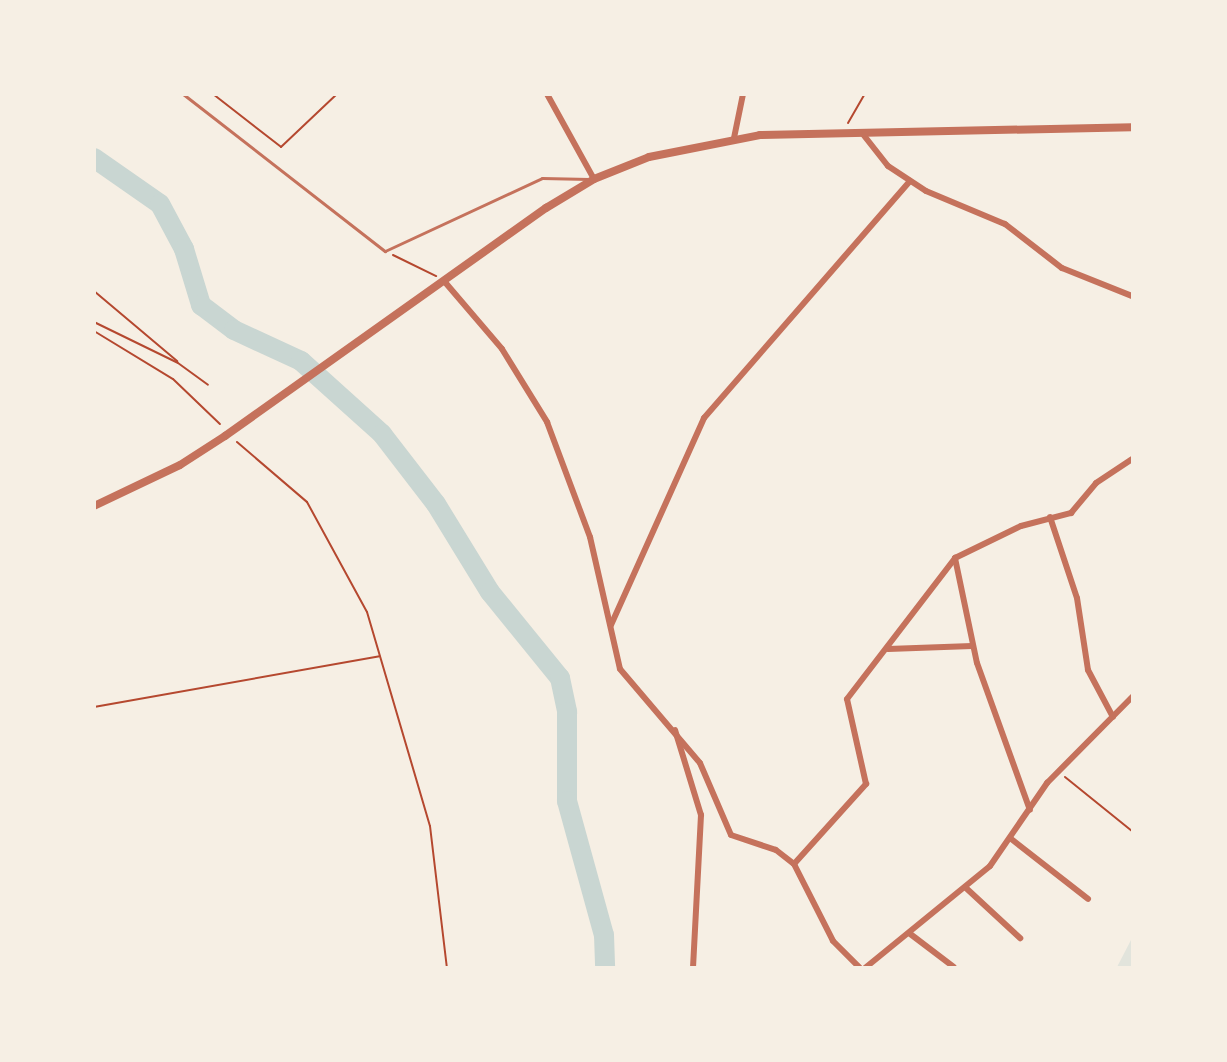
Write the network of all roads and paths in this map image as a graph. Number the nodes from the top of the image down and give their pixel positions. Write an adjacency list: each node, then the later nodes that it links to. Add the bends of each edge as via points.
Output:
1 (183, 94): 13 (lane)
2 (213, 94): 3 (path, via 281,147)
3 (337, 94)
4 (547, 94): 11 (street)
5 (743, 94): 10 (street)
6 (865, 94): 9 (path)
7 (1132, 127): 8 (street)
8 (862, 133): 9 (street); 12 (street, via 888,166)
9 (842, 134): 10 (street)
10 (734, 138): 11 (street, via 649,157)
11 (594, 179): 13 (lane, via 542,178); 14 (street)
12 (910, 181): 16 (street, via 1005,224 1062,268); 27 (street, via 704,418)
13 (385, 251): 14 (path)
14 (444, 280): 24 (street, via 180,465); 27 (street, via 502,349 547,422 590,537)
15 (94, 291): 19 (path)
16 (1132, 296)
17 (94, 322): 19 (path)
18 (94, 331): 21 (path, via 173,379)
19 (178, 363): 20 (path)
20 (208, 385)
21 (220, 424)
22 (237, 442): 30 (path, via 307,502 367,612)
23 (1132, 459): 25 (street, via 1096,483 1071,513)
24 (94, 506)
25 (1050, 517): 26 (street); 33 (street, via 1077,598 1088,670)
26 (955, 558): 28 (street); 29 (street)
27 (611, 625): 34 (street, via 629,683)
28 (972, 646): 29 (street); 36 (street)
29 (888, 649): 39 (street, via 847,699 866,784)
30 (379, 656): 32 (path); 45 (path, via 430,826)
31 (1132, 697): 33 (street)
32 (94, 707)
33 (1113, 717): 36 (street, via 1047,783)
34 (675, 727): 39 (street, via 700,763 731,835 776,850); 46 (street, via 701,815)
35 (1058, 771): 37 (path)
36 (1030, 810): 38 (street)
37 (1132, 831)
38 (1010, 838): 40 (street); 41 (street)
39 (794, 864): 47 (street, via 833,941)
40 (966, 888): 42 (street); 43 (street)
41 (1088, 899)
42 (909, 933): 44 (street); 48 (street)
43 (1020, 938)
44 (954, 967)
45 (447, 968)
46 (693, 968)
47 (860, 968)
48 (865, 968)

